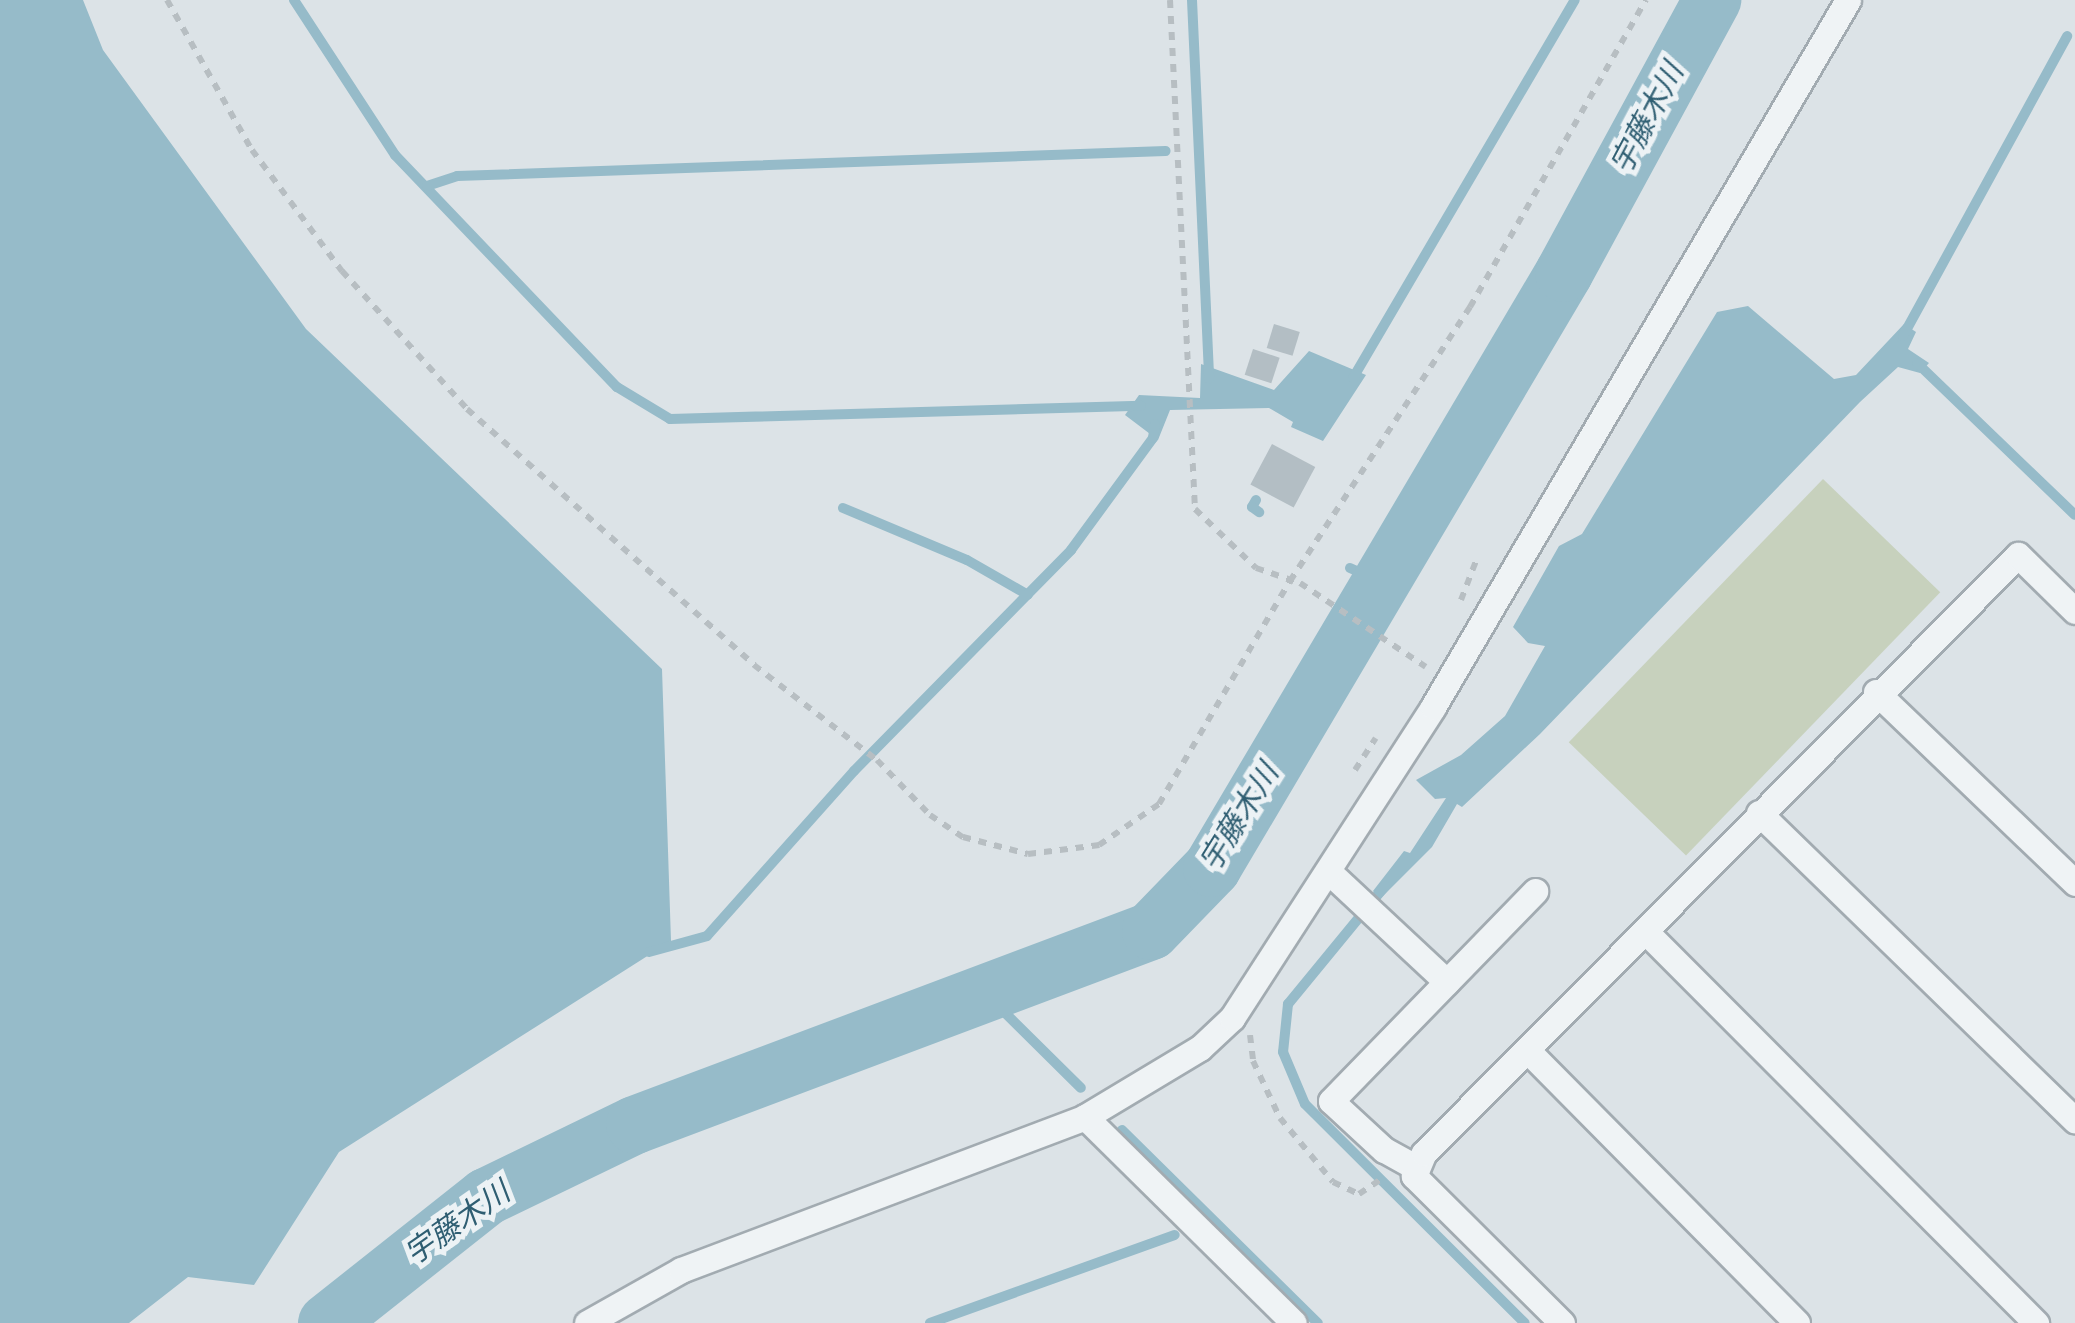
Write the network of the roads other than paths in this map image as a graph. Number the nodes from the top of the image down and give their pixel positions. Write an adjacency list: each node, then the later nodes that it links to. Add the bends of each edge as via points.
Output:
1 (1848, 0): 5 (street)
2 (2075, 611): 3 (street, via 2018,555)
3 (1876, 692): 4 (street); 6 (street)
4 (1759, 813): 8 (street); 12 (street)
5 (1329, 872): 9 (street); 11 (street, via 1246,999 1200,1048)
6 (2075, 883)
7 (1535, 891): 9 (street)
8 (1645, 930): 10 (street); 18 (street)
9 (1447, 982): 13 (street, via 1331,1101 1384,1150)
10 (1529, 1052): 13 (street, via 1424,1153); 17 (street)
11 (1084, 1117): 14 (street, via 680,1270); 15 (street)
12 (2075, 1120)
13 (1417, 1168): 16 (street, via 1414,1176 1428,1192)
14 (587, 1323)
15 (1294, 1323)
16 (1562, 1323)
17 (1797, 1323)
18 (2036, 1323)

